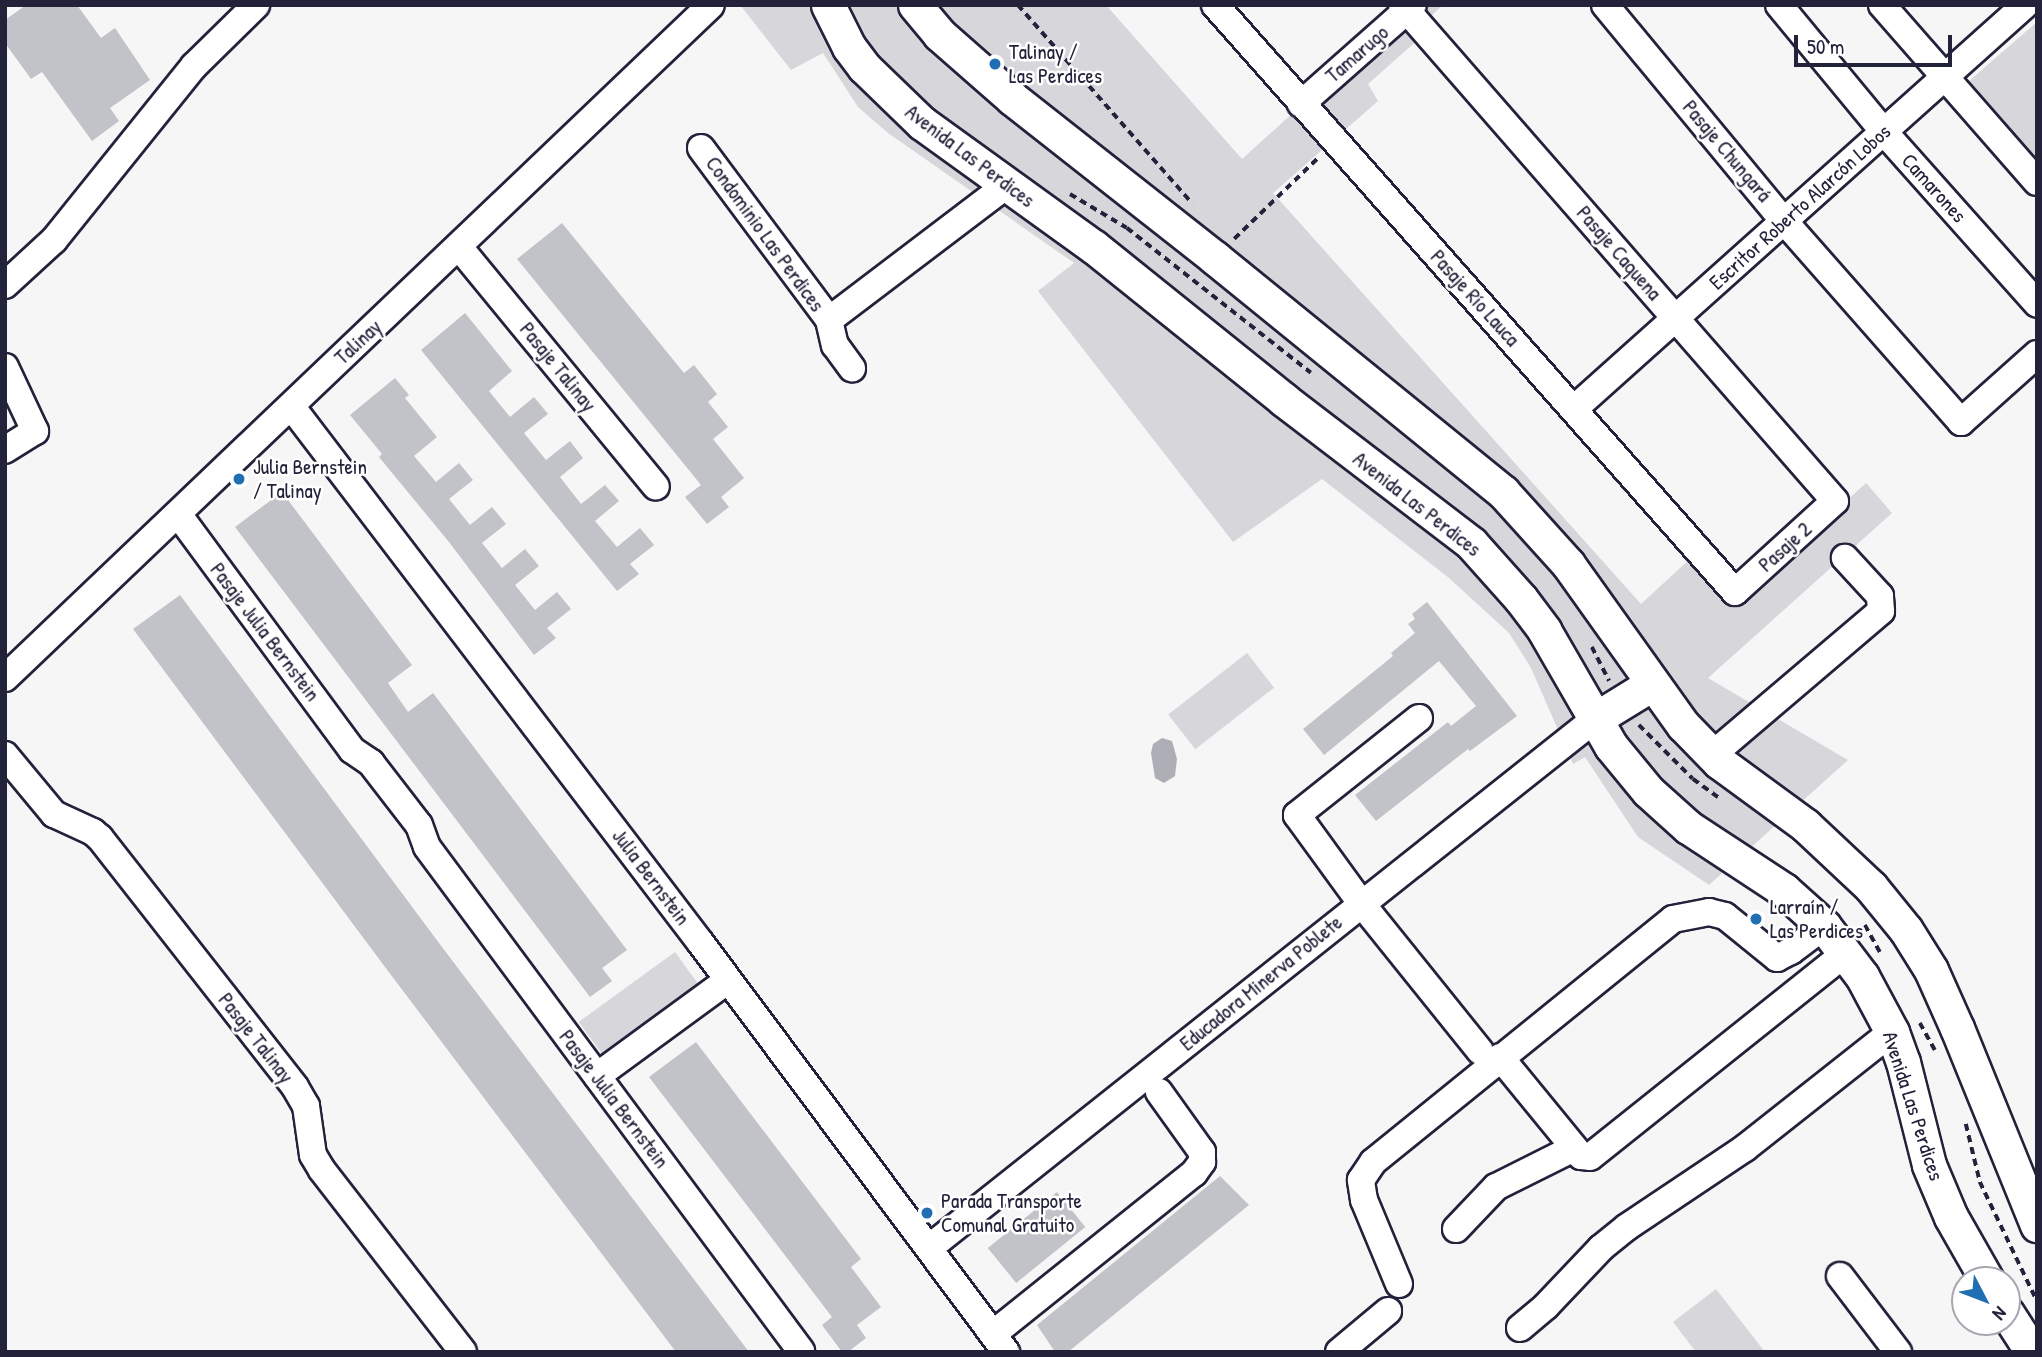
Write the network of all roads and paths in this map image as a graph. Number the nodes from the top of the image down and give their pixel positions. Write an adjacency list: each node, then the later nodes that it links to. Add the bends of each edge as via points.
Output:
1 (256, 5): 22 (street, via 194,66 54,240)
2 (711, 5): 20 (street, Talinay)
3 (828, 5): 18 (main road, Avenida Las Perdices, via 849,47 896,100)
4 (915, 5): 21 (main road, via 939,34 1013,99)
5 (1018, 5): 21 (path, via 1186,194)
6 (1215, 5): 13 (street, Pasaje Río Lauca)
7 (1605, 5): 19 (street, Pasaje Chungará)
8 (1779, 5): 14 (street, Camarones)
9 (1882, 5): 12 (street)
10 (2025, 5): 12 (street, Escritor Roberto Alarcón Lobos)
11 (1408, 7): 13 (street, Tamarugo); 24 (street, Pasaje Caquena)
12 (1945, 77): 14 (street, Escritor Roberto Alarcón Lobos); 17 (street)
13 (1301, 104): 15 (street, Pasaje Río Lauca)
14 (1884, 132): 19 (street, Escritor Roberto Alarcón Lobos); 23 (street, Camarones)
15 (1335, 142): 21 (path); 30 (street, Pasaje Río Lauca)
16 (701, 148): 25 (street, Condominio Las Perdices)
17 (2037, 183)
18 (1007, 185): 25 (street, Condominio Las Perdices); 40 (main road, Avenida Las Perdices, via 1094,247 1471,543 1544,630)
19 (1784, 221): 24 (street, Escritor Roberto Alarcón Lobos); 26 (street, Pasaje Chungará, via 1961,422)
20 (459, 247): 29 (street, Talinay); 32 (street, Pasaje Talinay)
21 (1206, 251): 38 (main road, via 1503,492 1568,564)
22 (5, 285)
23 (2037, 304)
24 (1675, 318): 30 (street, Escritor Roberto Alarcón Lobos); 33 (street, Pasaje Caquena)
25 (828, 320): 28 (street, Condominio Las Perdices, via 835,345)
26 (2037, 355)
27 (5, 367): 31 (street, via 35,431)
28 (852, 368)
29 (292, 406): 34 (street, Talinay); 46 (street, Julia Bernstein)
30 (1574, 409): 36 (street, Pasaje Río Lauca)
31 (5, 450)
32 (656, 487)
33 (1835, 501): 36 (street, Pasaje 2)
34 (178, 514): 37 (street, Talinay); 49 (street, Pasaje Julia Bernstein, via 352,750 356,765 408,834 426,847)
35 (1845, 558): 42 (street, via 1880,596 1881,611)
36 (1735, 592)
37 (5, 678)
38 (1652, 684): 40 (main road); 42 (main road)
39 (1419, 718): 43 (street, via 1297,815)
40 (1594, 719): 43 (street, Educadora Minerva Poblete); 44 (main road, Avenida Las Perdices, via 1628,770 1669,811 1784,890)
41 (5, 755): 62 (street, Pasaje Talinay, via 54,814 100,838 295,1087 309,1114 313,1156)
42 (1712, 755): 52 (main road, via 1849,863 1906,930 1931,970 1957,1028)
43 (1361, 903): 48 (street); 54 (street, Educadora Minerva Poblete)
44 (1824, 926): 45 (main road, Avenida Las Perdices); 48 (street, via 1777,958 1725,916 1690,913 1673,919)
45 (1846, 953): 47 (main road, Avenida Las Perdices); 51 (street, via 1590,1157 1581,1156)
46 (728, 979): 49 (street); 54 (street, Julia Bernstein)
47 (1892, 1032): 55 (main road, Avenida Las Perdices, via 1929,1165); 59 (street, via 1745,1148 1601,1248)
48 (1490, 1054): 51 (street); 57 (street, via 1373,1162 1361,1180 1364,1200)
49 (597, 1076): 61 (street, Pasaje Julia Bernstein)
50 (1159, 1092): 60 (street, via 1202,1152 1202,1162)
51 (1574, 1148): 53 (street, via 1496,1187)
52 (2037, 1225)
53 (1455, 1229)
54 (929, 1248): 60 (street, Julia Bernstein)
55 (1979, 1266)
56 (1840, 1276): 64 (street)
57 (1399, 1284)
58 (1388, 1311): 63 (street)
59 (1520, 1328)
60 (1000, 1343)
61 (801, 1351)
62 (463, 1352)
63 (1339, 1352)
64 (1898, 1352)

